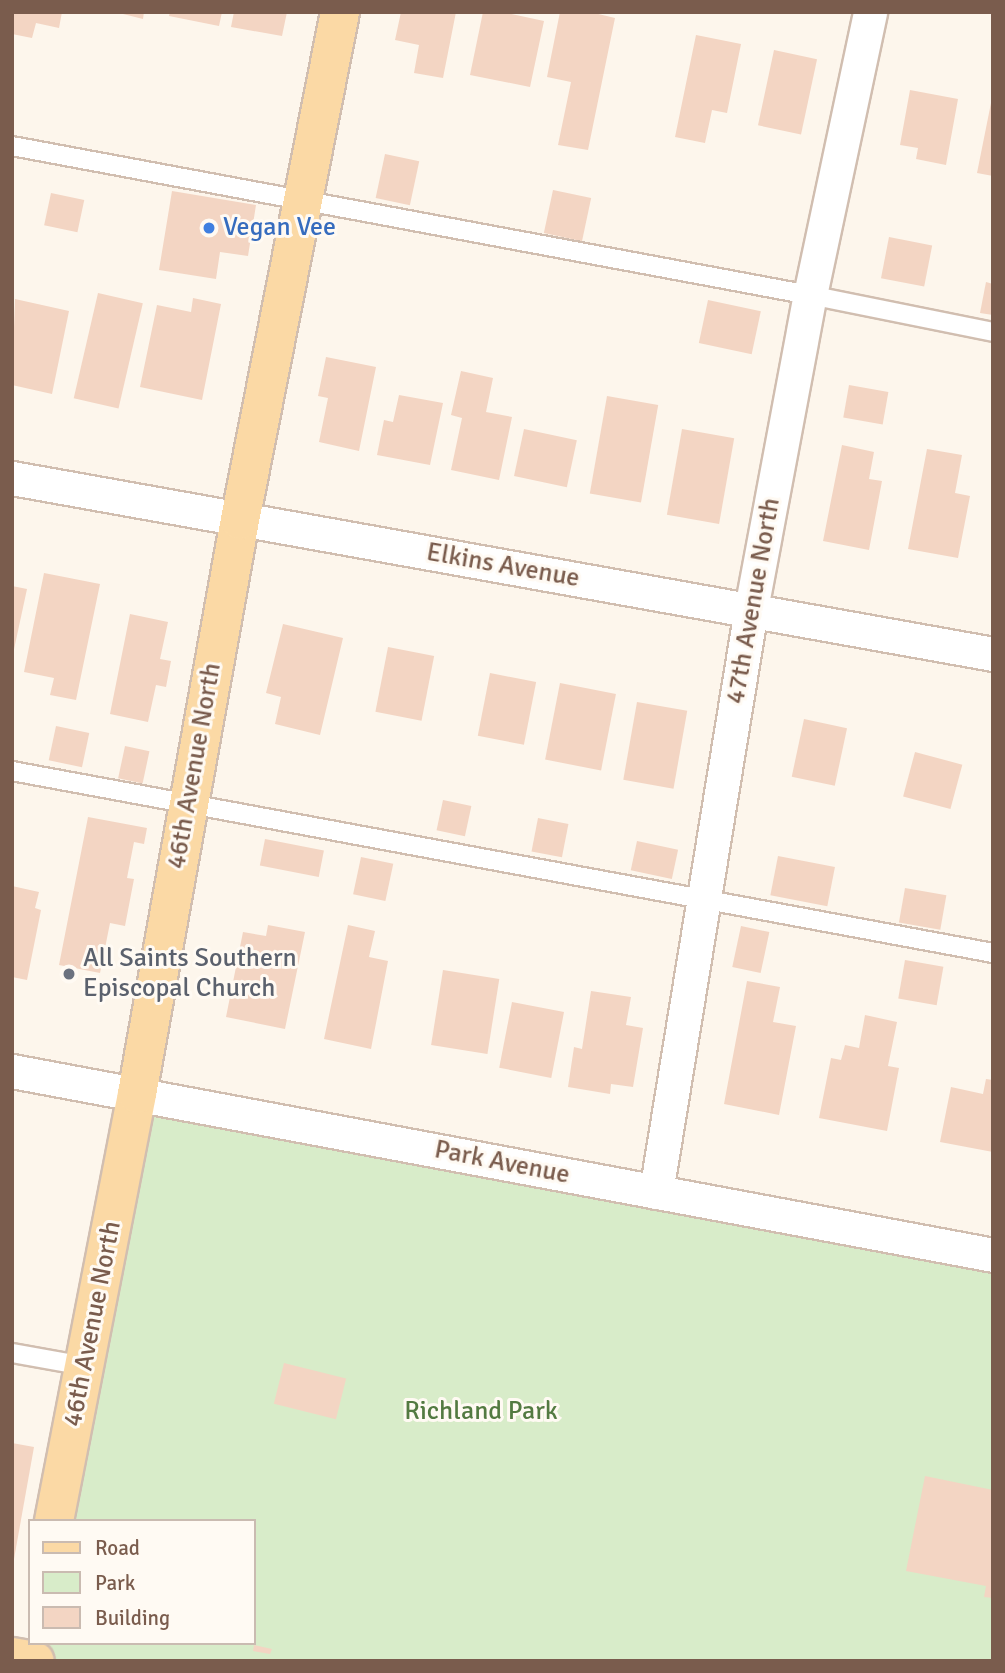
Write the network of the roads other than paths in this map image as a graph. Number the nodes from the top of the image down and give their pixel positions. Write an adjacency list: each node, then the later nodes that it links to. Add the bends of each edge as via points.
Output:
1 (340, 12): 4 (main road, 46th Avenue North)
2 (870, 12): 5 (street, 47th Avenue North)
3 (12, 146): 4 (lane)
4 (302, 201): 5 (lane); 8 (main road, 46th Avenue North)
5 (810, 295): 6 (lane); 9 (street, 47th Avenue North)
6 (993, 332)
7 (12, 478): 8 (street, Elkins Avenue)
8 (240, 520): 9 (street, Elkins Avenue); 12 (main road, 46th Avenue North)
9 (751, 610): 10 (street, Elkins Avenue); 13 (street, 47th Avenue North)
10 (993, 654)
11 (12, 771): 12 (lane)
12 (188, 803): 13 (lane); 16 (main road, 46th Avenue North)
13 (704, 900): 14 (lane); 17 (street, 47th Avenue North)
14 (993, 953)
15 (12, 1071): 16 (street, Park Avenue)
16 (137, 1094): 17 (street, Park Avenue); 20 (main road, 46th Avenue North)
17 (656, 1192): 18 (street, Park Avenue)
18 (993, 1255)
19 (12, 1353): 20 (lane)
20 (85, 1366): 21 (main road, 46th Avenue North)
21 (54, 1519)

